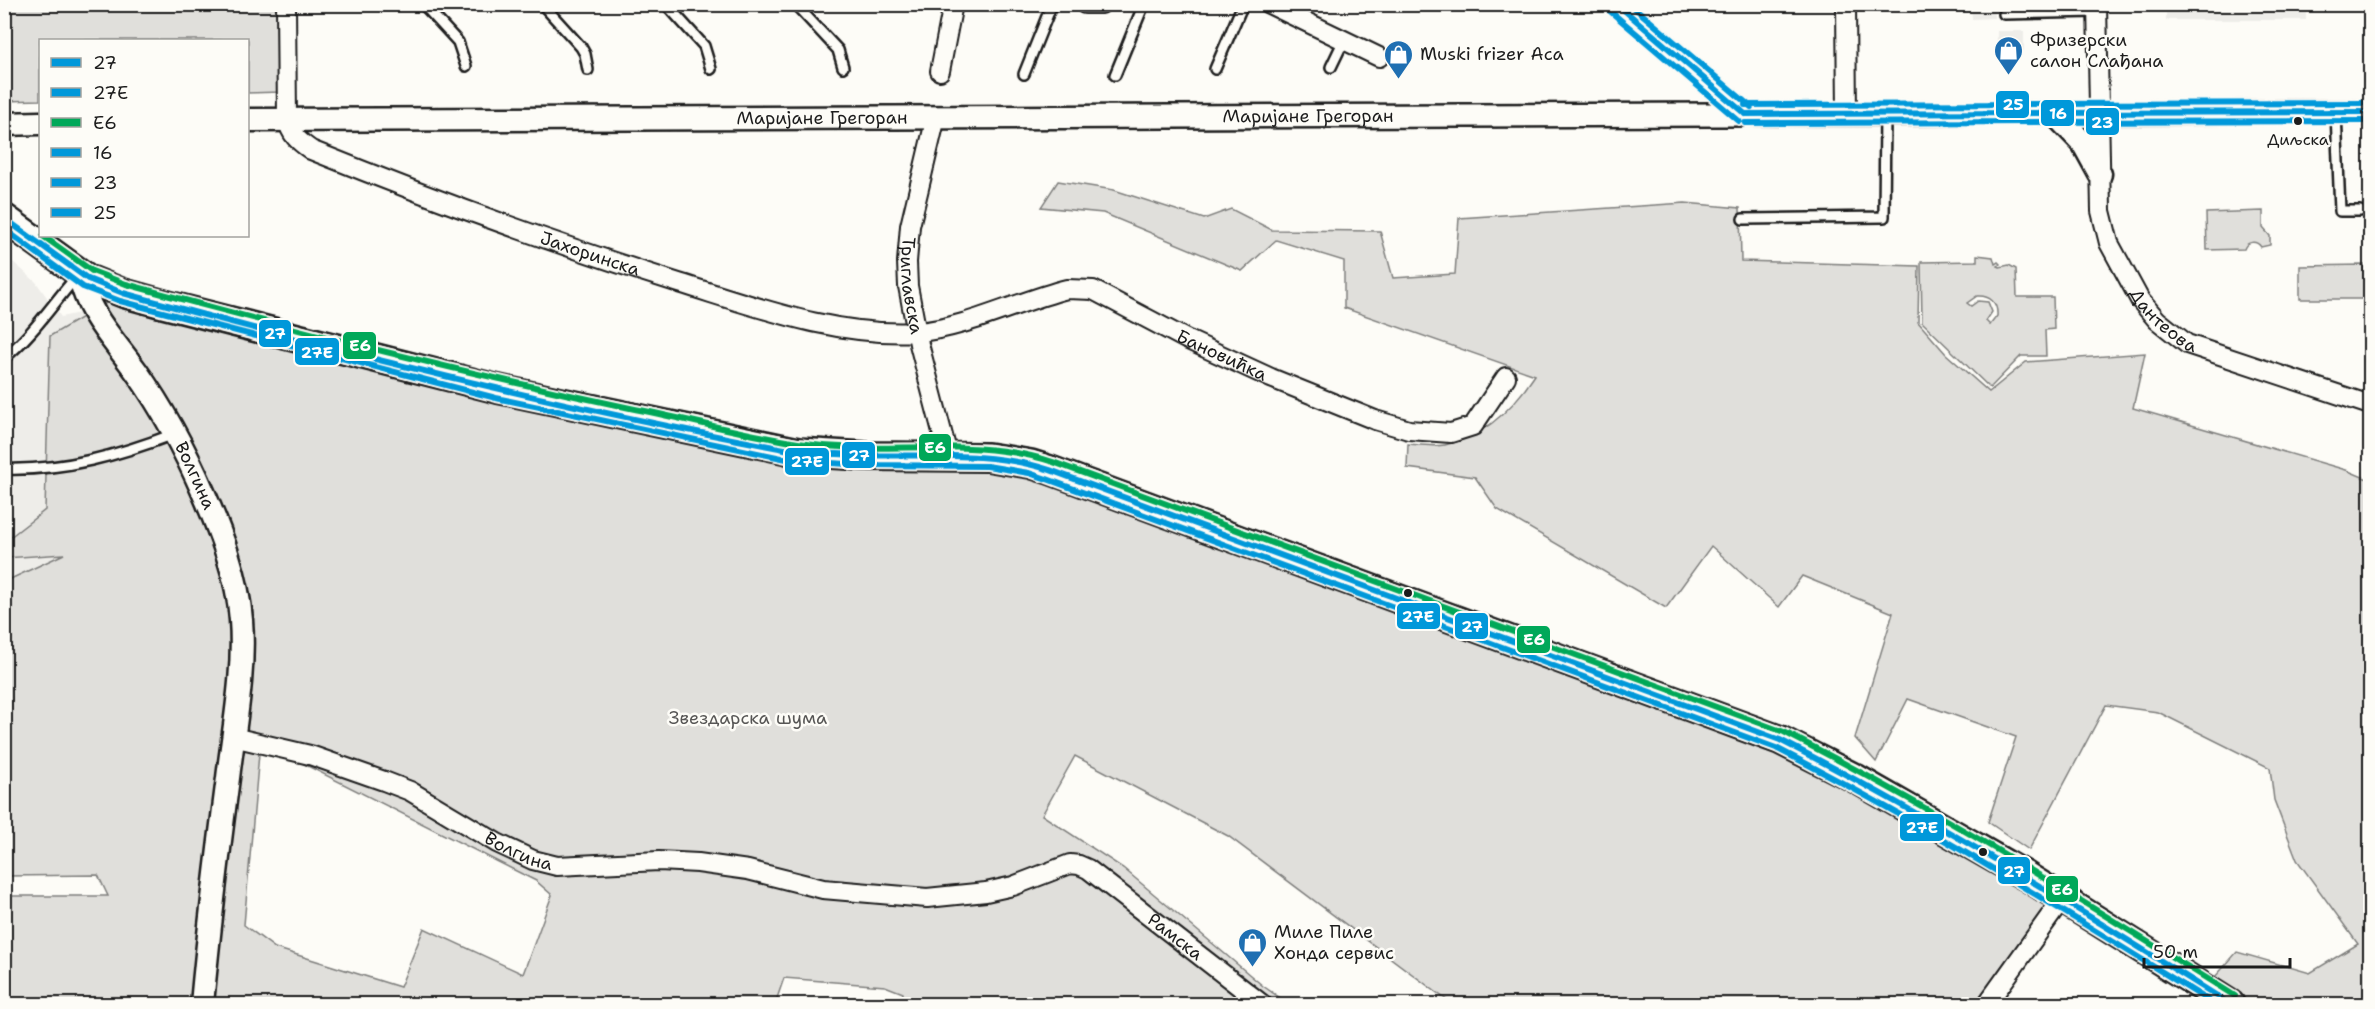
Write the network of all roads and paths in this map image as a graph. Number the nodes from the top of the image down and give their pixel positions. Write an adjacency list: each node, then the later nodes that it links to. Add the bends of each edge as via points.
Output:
1 (286, 4): 36 (street)
2 (423, 4): 19 (lane, via 458,42)
3 (542, 4): 24 (lane, via 581,46)
4 (666, 4): 22 (lane, via 704,46)
5 (795, 4): 21 (lane, via 838,50)
6 (953, 4): 25 (street)
7 (1052, 4): 26 (lane)
8 (1086, 4): 9 (street)
9 (1101, 4)
10 (1144, 4): 27 (lane)
11 (1243, 4): 23 (lane)
12 (1269, 4): 17 (street)
13 (1616, 4): 32 (street)
14 (1846, 4): 33 (street)
15 (2097, 8): 16 (lane); 31 (street)
16 (2004, 14)
17 (1344, 40): 18 (street); 20 (lane)
18 (1379, 57)
19 (465, 66)
20 (1330, 67)
21 (843, 68)
22 (711, 69)
23 (1215, 69)
24 (588, 70)
25 (940, 71)
26 (1024, 74)
27 (1115, 75)
28 (2336, 112): 29 (street, Маријане Грегоран); 31 (street, Маријане Грегоран); 41 (lane, via 2340,212)
29 (2370, 112)
30 (2054, 113): 31 (street, Маријане Грегоран); 34 (street, Маријане Грегоран); 40 (street, via 2083,143)
31 (2098, 113): 40 (street, Дантеова)
32 (1745, 114): 33 (street, Маријане Грегоран); 35 (street, Маријане Грегоран)
33 (1847, 115): 34 (street, Маријане Грегоран)
34 (1885, 115): 43 (lane, via 1884,217)
35 (936, 117): 36 (street, Маријане Грегоран); 45 (street, Триглавска, via 909,238 908,286)
36 (287, 119): 37 (street, Маријане Грегоран); 45 (street, Јахоринска, via 291,134 311,150 423,196 615,262 830,326)
37 (249, 120)
38 (39, 123): 39 (street)
39 (4, 124)
40 (2100, 174): 48 (street, Дантеова, via 2101,211 2109,243 2140,300 2157,320 2201,350)
41 (2360, 211)
42 (4, 218): 44 (main road)
43 (1743, 219)
44 (79, 274): 46 (lane, via 25,342); 49 (street, Волгина, via 90,310); 50 (main road, via 111,289 163,304 498,389 798,452)
45 (917, 332): 47 (street, Бановићка, via 952,326 1066,288 1087,288 1271,378 1375,420 1432,433 1459,432 1473,426); 50 (street, Триглавска)
46 (4, 358)
47 (1506, 377)
48 (2370, 405)
49 (176, 433): 51 (lane, via 90,461); 52 (street, Волгина, via 215,519 234,579 241,637)
50 (948, 455): 54 (main road, via 1002,458 1050,470 1743,725 1855,778)
51 (4, 469)
52 (233, 737): 53 (street, Волгина, via 310,755 384,780 410,791 497,843 557,866 698,862 823,889 927,898 958,897 1012,885 1070,864); 55 (street, Волгина)
53 (1088, 869): 56 (street, Рамска)
54 (2063, 898): 57 (street); 58 (main road)
55 (202, 1005)
56 (1263, 1005)
57 (1987, 1005)
58 (2230, 1005)

